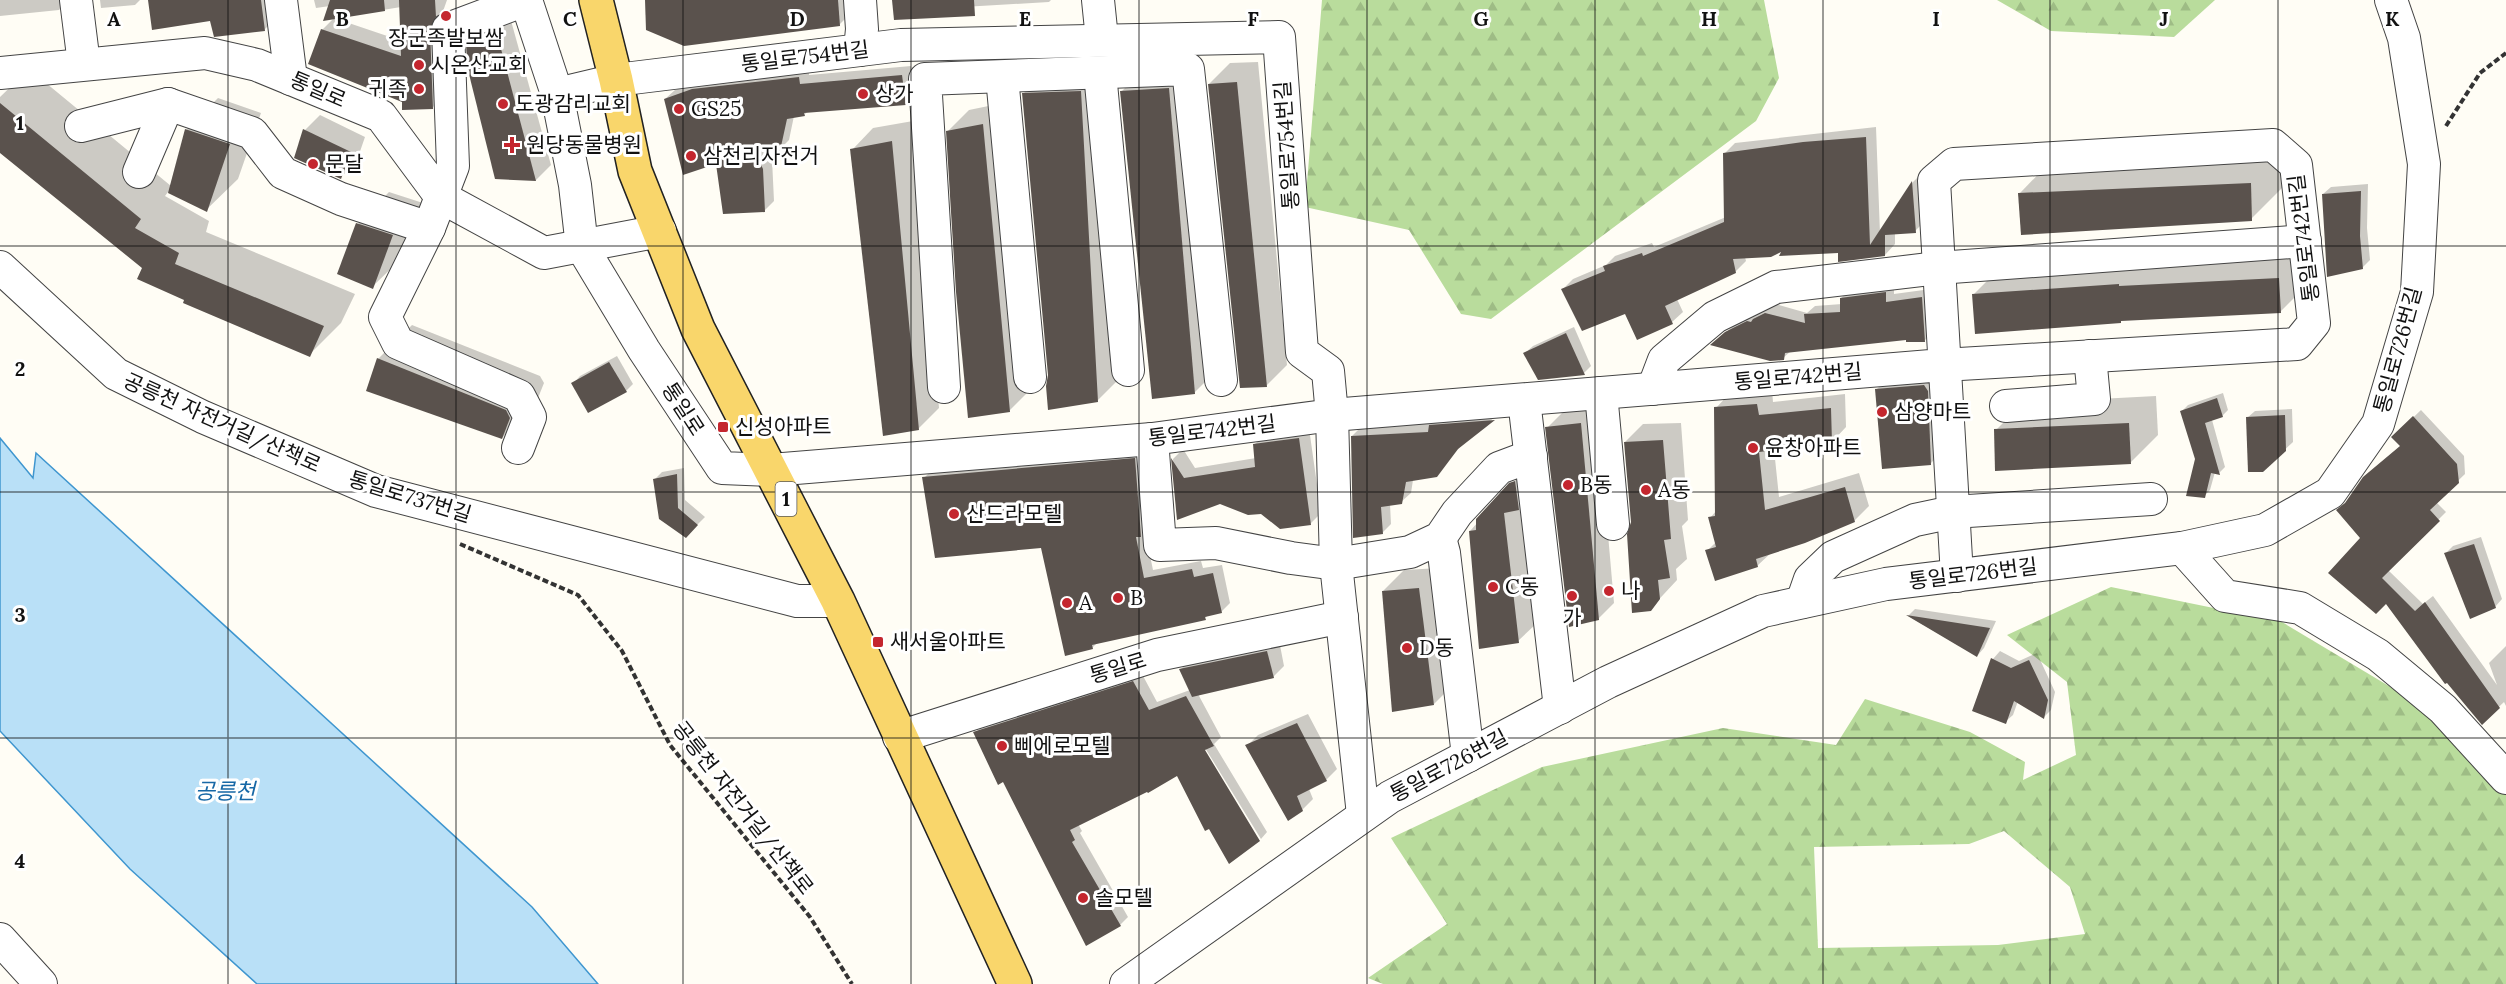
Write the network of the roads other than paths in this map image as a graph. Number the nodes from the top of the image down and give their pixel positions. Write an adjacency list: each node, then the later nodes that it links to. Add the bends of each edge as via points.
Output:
1 (76, 0): 11 (street)
2 (281, 0): 15 (street)
3 (526, 0): 18 (street, 통일로); 22 (street, via 448,29 453,166)
4 (596, 0): 16 (main road, 1)
5 (860, 0): 10 (street)
6 (1098, 0): 8 (street)
7 (2391, 0): 48 (street, 통일로726번길, via 2404,38 2424,164 2417,292 2378,424 2330,493 2265,530)
8 (1102, 39): 9 (street, 통일로754번길); 39 (street, 통일로754번길, via 1279,37 1302,352 1328,371)
9 (938, 44): 10 (street, 통일로754번길); 17 (street)
10 (860, 50): 16 (street, 통일로754번길)
11 (84, 64): 12 (street, 통일로); 15 (street, 통일로, via 205,53 257,65)
12 (0, 73)
13 (1100, 73): 14 (street); 31 (street); 33 (street, via 1188,69)
14 (1002, 77): 17 (street); 32 (street)
15 (291, 79): 22 (street, 통일로, via 381,116)
16 (616, 80): 18 (street, 통일로754번길); 24 (main road, 1, via 635,171)
17 (940, 80): 34 (street, via 925,79)
18 (557, 94): 26 (street, 통일로, via 575,185)
19 (168, 104): 20 (street); 21 (street); 23 (street, via 252,134 283,173 341,200)
20 (81, 126)
21 (139, 172)
22 (441, 197): 23 (street); 26 (street, 통일로, via 544,253)
23 (429, 228): 41 (street, via 385,317 398,343 519,396 530,417)
24 (660, 231): 26 (street, 통일로); 43 (main road, 1, via 698,329)
25 (2305, 241): 28 (street); 28 (street, 통일로742번길, via 2296,165 2273,145 1954,164 1934,181); 29 (street, 통일로742번길, via 2314,323 2296,344)
26 (582, 247): 43 (street, 통일로, via 722,468)
27 (0, 267): 51 (street, 통일로737번길, via 116,375 376,491 797,601)
28 (1938, 268): 30 (street, 통일로742번길); 35 (street, via 1776,287 1715,317 1664,360)
29 (2090, 356): 30 (street, 통일로742번길); 38 (street, via 2094,399)
30 (1943, 364): 35 (street, 통일로742번길); 45 (street)
31 (1128, 370)
32 (1030, 377)
33 (1221, 380)
34 (944, 387)
35 (1653, 389): 36 (street, 통일로742번길)
36 (1600, 393): 37 (street, 통일로742번길); 46 (street)
37 (1524, 400): 39 (street, 통일로742번길); 42 (street)
38 (2006, 406)
39 (1332, 415): 40 (street, 통일로742번길); 49 (street)
40 (1152, 440): 43 (street, 통일로742번길); 49 (street, via 1160,545 1216,543)
41 (519, 448)
42 (1531, 456): 47 (street, via 1499,468 1457,513); 54 (street)
43 (771, 470): 51 (main road, 1)
44 (2151, 499): 45 (street)
45 (1953, 512): 50 (street); 52 (street, via 1915,520 1833,557 1810,579)
46 (1613, 524)
47 (1440, 538): 49 (street, via 1410,552); 56 (street)
48 (2182, 548): 50 (street, 통일로726번길); 57 (street, via 2225,597 2300,608 2378,655 2443,709)
49 (1336, 564): 53 (street)
50 (1957, 576): 52 (street, 통일로726번길, via 1886,584)
51 (838, 601): 55 (main road, 1)
52 (1802, 602): 54 (street, 통일로726번길, via 1763,611)
53 (1342, 617): 55 (street, 통일로, via 1157,655); 58 (street)
54 (1560, 708): 56 (street, 통일로726번길)
55 (899, 737): 61 (main road, 1)
56 (1468, 756): 58 (street, 통일로726번길)
57 (2506, 778)
58 (1363, 815): 62 (street, 통일로726번길)
59 (0, 939): 60 (street)
60 (41, 984)
61 (1015, 984)
62 (1126, 984)

